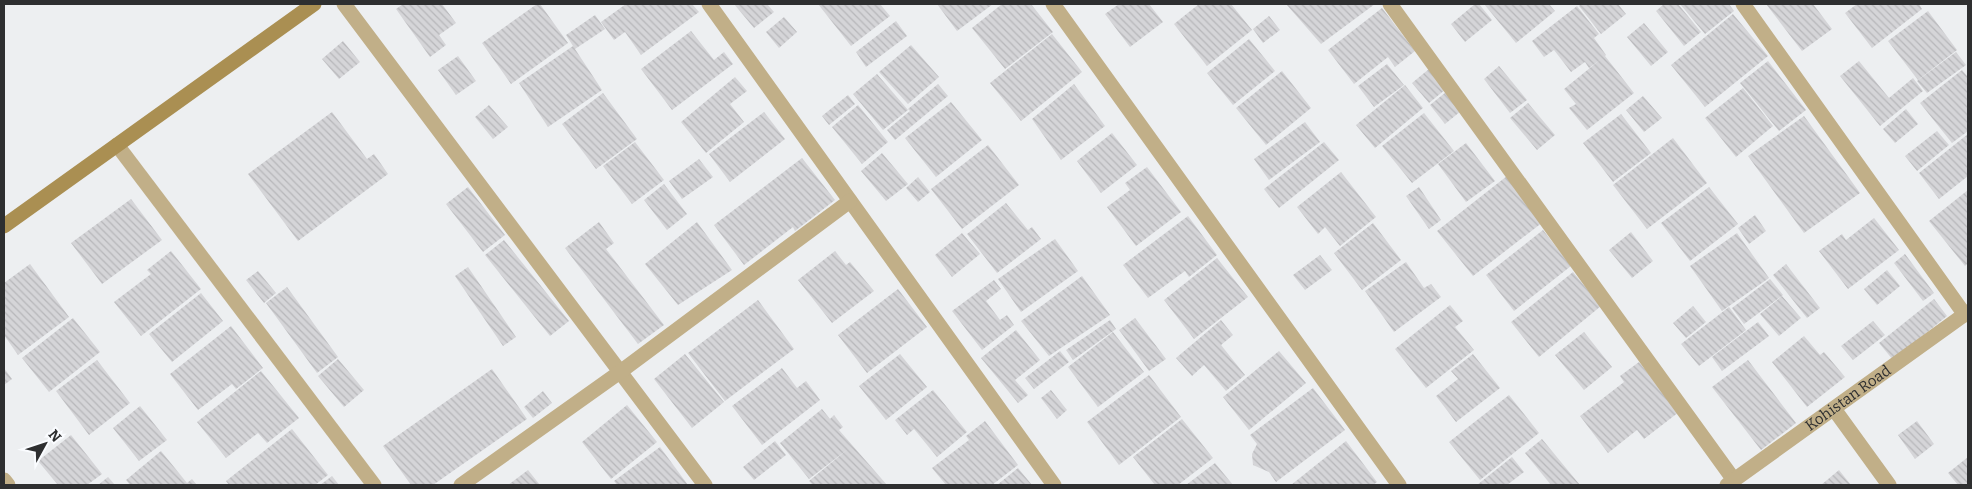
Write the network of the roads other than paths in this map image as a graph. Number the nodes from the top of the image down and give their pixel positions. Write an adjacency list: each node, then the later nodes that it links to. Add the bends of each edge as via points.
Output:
1 (314, 4): 7 (main road)
2 (344, 4): 11 (street)
3 (709, 4): 8 (street)
4 (1054, 4): 20 (street)
5 (1390, 4): 14 (street)
6 (1743, 4): 10 (street)
7 (117, 145): 9 (main road); 16 (street)
8 (850, 201): 11 (street); 19 (street)
9 (4, 226)
10 (1966, 313): 12 (street, Kohistan Road)
11 (620, 372): 17 (street); 18 (street)
12 (1834, 409): 14 (street, Kohistan Road); 21 (street)
13 (4, 480): 15 (street)
14 (1730, 483)
15 (8, 485)
16 (374, 485)
17 (461, 485)
18 (705, 485)
19 (1054, 485)
20 (1399, 485)
21 (1889, 485)

